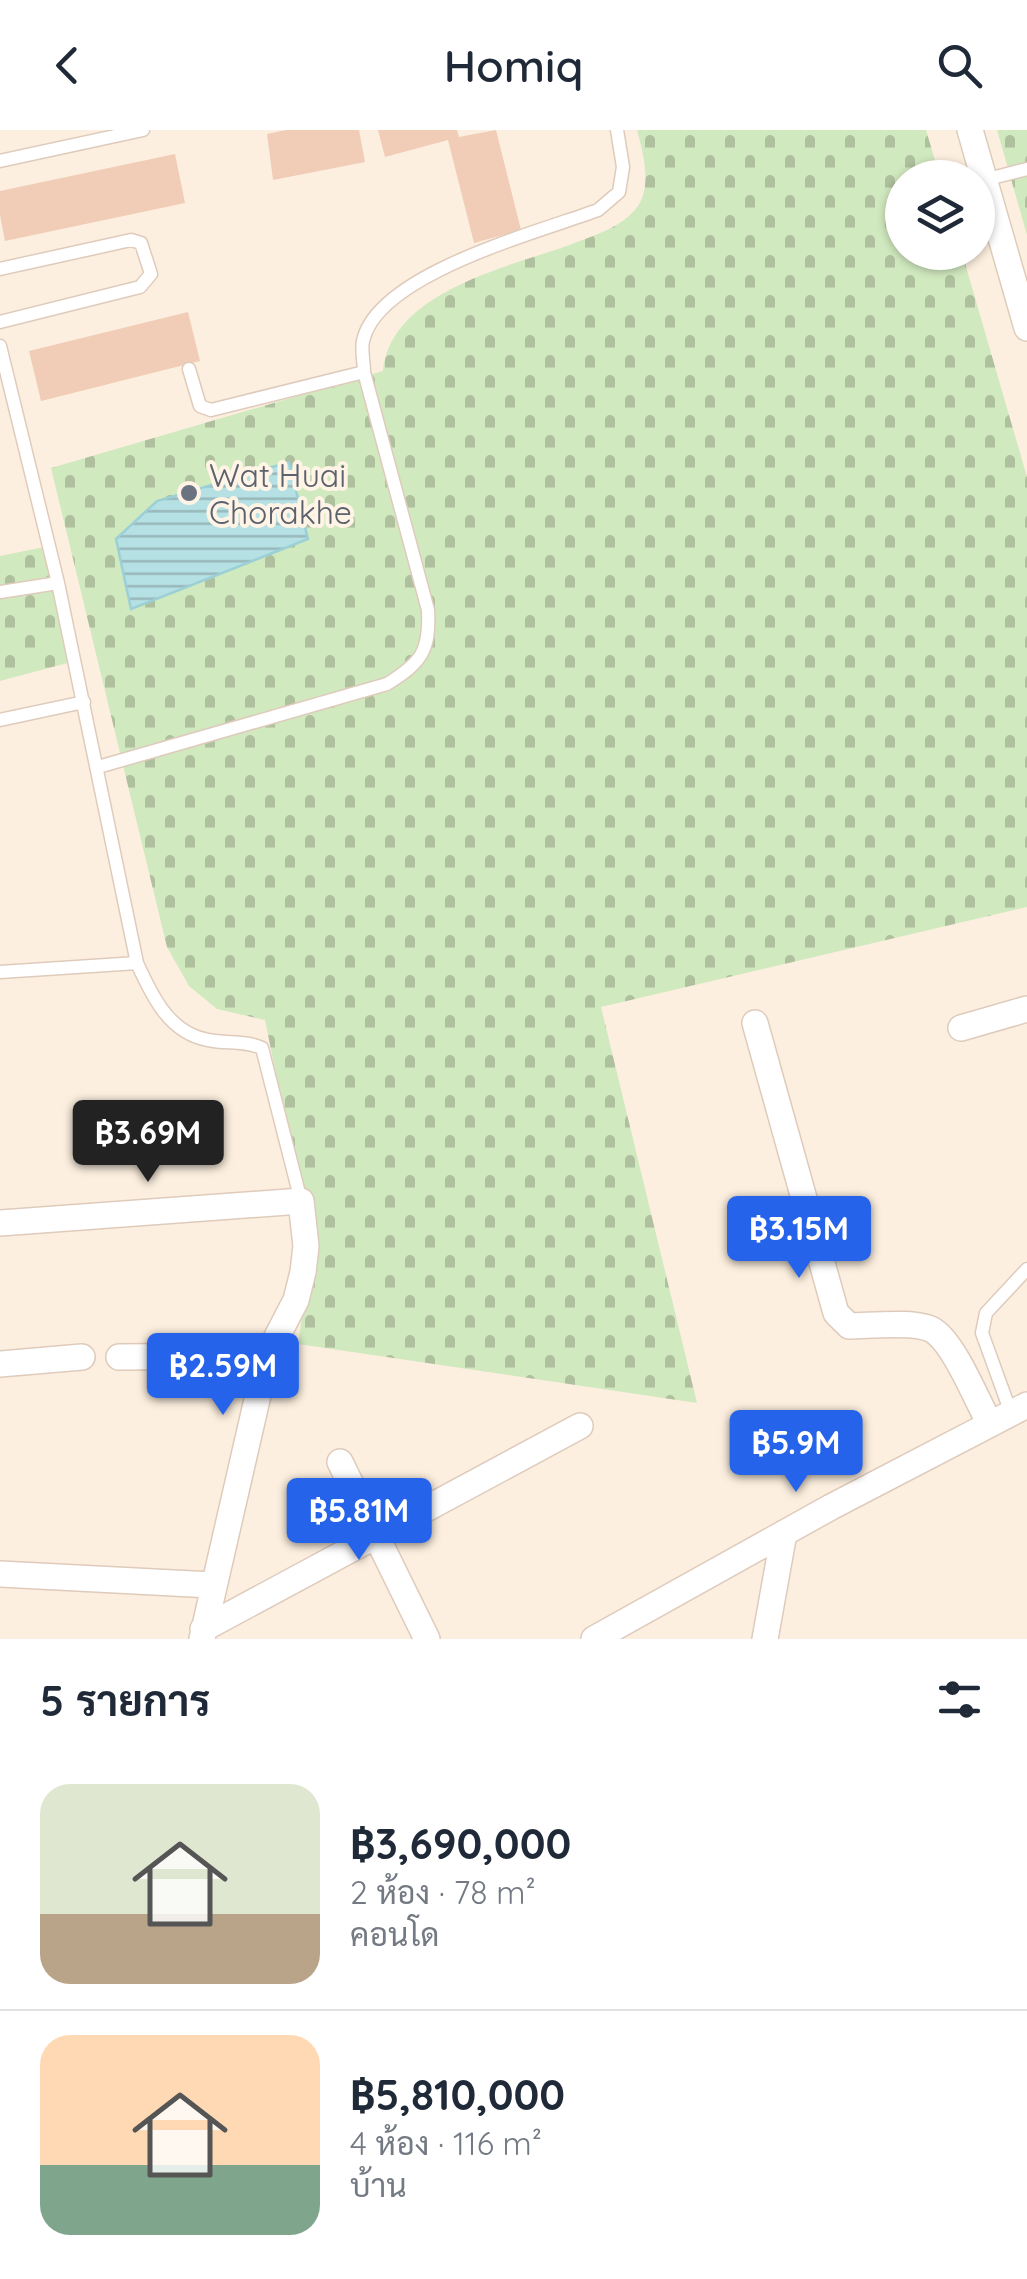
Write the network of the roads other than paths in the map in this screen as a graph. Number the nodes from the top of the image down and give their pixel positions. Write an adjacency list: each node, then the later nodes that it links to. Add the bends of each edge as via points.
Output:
1 (142, 130): 5 (lane)
2 (616, 130): 14 (lane, via 623,167 619,192 598,210 428,273 401,290 378,310 363,340)
3 (970, 130): 4 (street)
4 (978, 160)
5 (0, 161)
6 (1027, 169): 7 (lane)
7 (995, 177)
8 (995, 218): 11 (street)
9 (0, 269): 10 (lane, via 131,240 141,244 152,274 140,286)
10 (0, 322)
11 (1027, 328)
12 (1, 355): 15 (lane)
13 (189, 369): 14 (lane, via 200,406 211,410)
14 (364, 372): 19 (lane, via 428,610 430,640 414,667 387,684)
15 (58, 583): 16 (lane); 17 (lane)
16 (0, 592)
17 (84, 702): 18 (lane); 19 (lane)
18 (0, 720)
19 (98, 766): 20 (lane)
20 (138, 962): 21 (lane); 25 (lane, via 152,996 177,1027 206,1040 262,1048)
21 (0, 972)
22 (1027, 1009): 24 (street)
23 (755, 1023): 32 (street, via 836,1313 849,1326 934,1331)
24 (961, 1028)
25 (301, 1201): 26 (street); 28 (street, via 304,1272)
26 (0, 1224)
27 (1027, 1269): 32 (lane, via 986,1314 982,1334)
28 (267, 1356): 30 (street); 38 (street)
29 (82, 1357): 31 (street)
30 (119, 1358)
31 (0, 1364)
32 (1009, 1414): 35 (street)
33 (580, 1426): 36 (street)
34 (340, 1462): 36 (street)
35 (784, 1533): 41 (street); 42 (street)
36 (376, 1536): 39 (street); 40 (street)
37 (0, 1574): 38 (street)
38 (212, 1585): 39 (street)
39 (202, 1634)
40 (427, 1639)
41 (594, 1639)
42 (765, 1639)

